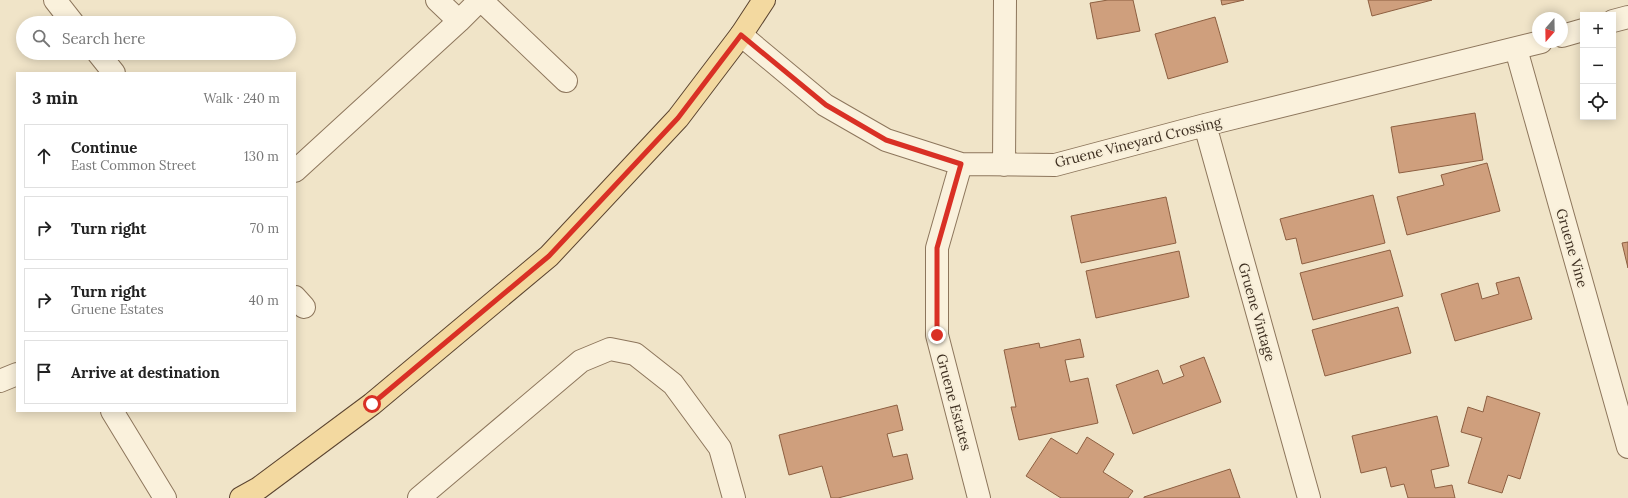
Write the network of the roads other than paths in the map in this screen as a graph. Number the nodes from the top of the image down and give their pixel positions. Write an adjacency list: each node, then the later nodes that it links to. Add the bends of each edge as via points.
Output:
1 (55, 0): 6 (street)
2 (437, 0): 9 (street)
3 (481, 0): 9 (street); 17 (street)
4 (764, 0): 12 (main road)
5 (1005, 0): 20 (street)
6 (68, 16)
7 (1628, 17): 8 (street)
8 (1616, 20)
9 (460, 21): 21 (street)
10 (1580, 31): 11 (street)
11 (1568, 34)
12 (741, 35): 19 (street, Gruene Vineyard Crossing, via 826,105 886,140); 27 (main road, via 678,118 549,256 372,404)
13 (1532, 44): 14 (street, Gruene Vineyard Crossing)
14 (1516, 49): 18 (street, Gruene Vineyard Crossing); 25 (street, Gruene Vine)
15 (104, 60): 16 (street)
16 (113, 72)
17 (566, 81)
18 (1205, 125): 20 (street, Gruene Vineyard Crossing, via 1055,165); 31 (street, Gruene Vintage)
19 (961, 164): 20 (street, Gruene Vineyard Crossing); 30 (street, Gruene Estates, via 937,248 937,335)
20 (1004, 165)
21 (296, 170)
22 (16, 374): 23 (street)
23 (0, 381)
24 (113, 412): 26 (street)
25 (1628, 447)
26 (165, 498)
27 (242, 498)
28 (419, 498): 29 (street, via 581,361 610,349 635,354 673,384 720,448)
29 (734, 498)
30 (980, 498)
31 (1309, 498)

